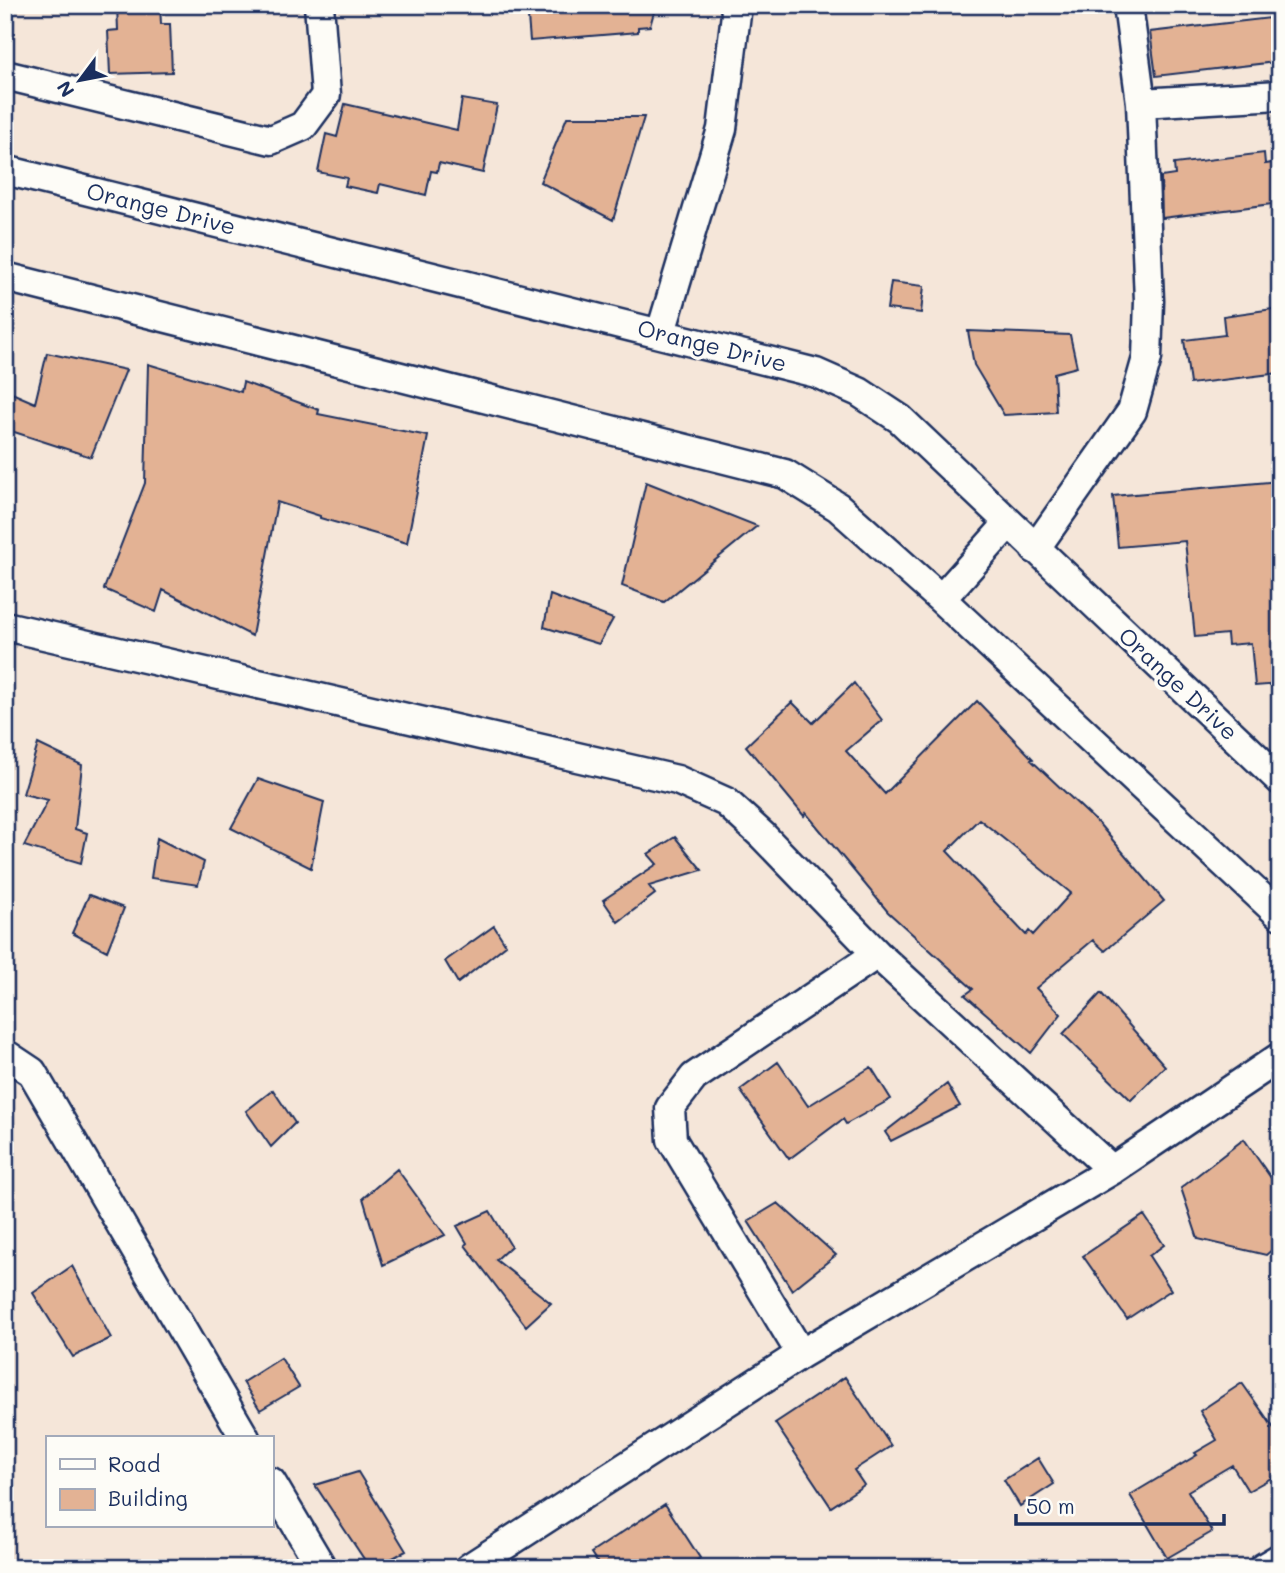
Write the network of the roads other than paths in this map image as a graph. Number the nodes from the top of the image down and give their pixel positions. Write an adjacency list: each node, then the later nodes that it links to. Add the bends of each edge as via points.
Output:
1 (319, 5): 4 (street, via 326,95 303,126 271,140)
2 (735, 5): 9 (street, via 722,129)
3 (1128, 5): 6 (street)
4 (5, 75)
5 (1280, 95): 6 (street)
6 (1141, 103): 11 (street, via 1147,358 1132,411)
7 (5, 170): 9 (street, Orange Drive)
8 (5, 277): 12 (street, via 785,474 838,507)
9 (661, 332): 10 (street, Orange Drive, via 816,373 859,392 900,419)
10 (1008, 524): 11 (street, Orange Drive); 12 (street)
11 (1035, 549): 14 (street, Orange Drive)
12 (941, 599): 15 (street)
13 (5, 626): 16 (street, via 677,780 726,802)
14 (1280, 780)
15 (1280, 915)
16 (877, 954): 19 (street); 20 (street, via 694,1077 670,1108 672,1140)
17 (5, 1054): 21 (street, via 32,1072)
18 (1280, 1057): 19 (street)
19 (1112, 1170): 20 (street)
20 (801, 1354): 25 (street)
21 (244, 1436)
22 (273, 1485): 24 (street)
23 (1280, 1558): 26 (street)
24 (322, 1568)
25 (469, 1568)
26 (1263, 1568)

